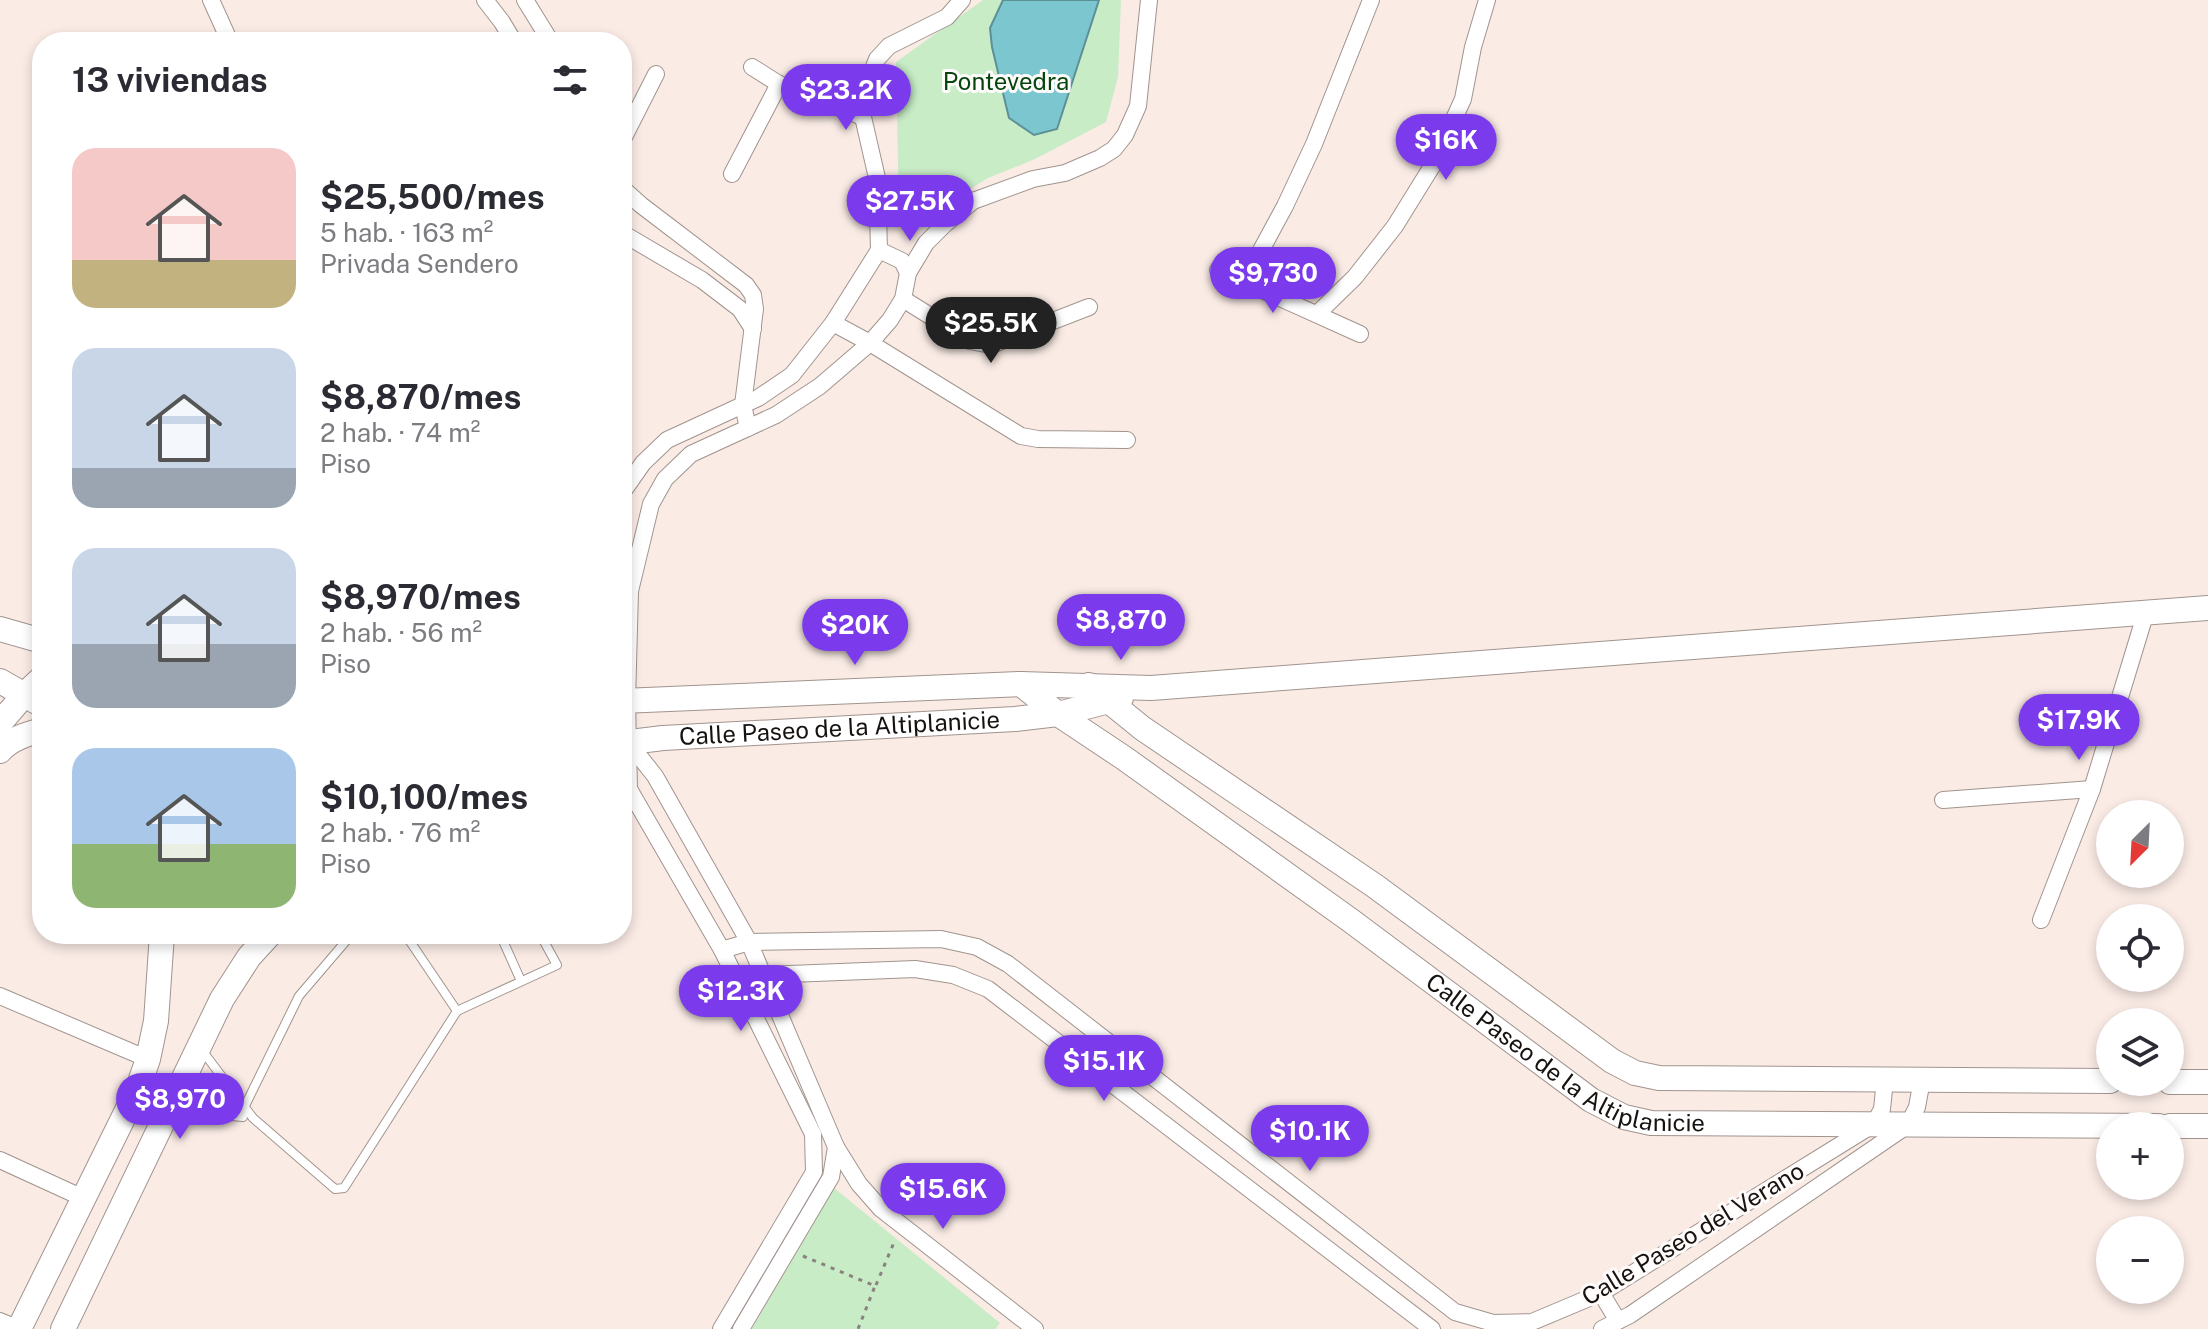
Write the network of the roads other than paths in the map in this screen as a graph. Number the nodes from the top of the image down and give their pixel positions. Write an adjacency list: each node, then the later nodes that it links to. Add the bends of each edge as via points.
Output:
1 (211, 0): 8 (street)
2 (485, 0): 9 (street)
3 (525, 0): 10 (street)
4 (962, 0): 14 (street, via 947,17 889,46 877,59)
5 (1149, 0): 21 (street, via 1138,106 1114,149 1065,173 973,201 926,243)
6 (1371, 0): 22 (street, via 1314,144)
7 (1487, 0): 25 (street, via 1463,99 1434,163 1387,236)
8 (225, 32)
9 (508, 32)
10 (545, 32)
11 (752, 67): 13 (street)
12 (656, 74): 15 (street)
13 (779, 84): 14 (street); 16 (street)
14 (863, 117): 19 (street, via 877,178)
15 (632, 121)
16 (732, 174)
17 (632, 197): 27 (street, via 746,285 753,295)
18 (632, 239): 27 (street, via 702,280 740,309)
19 (879, 250): 21 (street, via 902,261); 26 (street)
20 (1218, 270): 22 (street)
21 (908, 273): 23 (street)
22 (1245, 280): 25 (street)
23 (903, 299): 24 (street, via 970,341 991,345); 29 (street)
24 (1089, 307)
25 (1317, 314): 28 (street)
26 (833, 323): 29 (street); 30 (street, via 792,375)
27 (753, 329): 30 (street)
28 (1360, 334)
29 (870, 343): 31 (street, via 820,386); 32 (street, via 1021,436)
30 (743, 405): 31 (street); 33 (street, via 667,440)
31 (748, 428): 34 (street, via 691,454 665,479 651,504)
32 (1127, 440)
33 (632, 479)
34 (632, 583)
35 (2208, 608): 36 (street)
36 (2146, 612): 42 (street); 53 (street)
37 (0, 629): 38 (street)
38 (32, 638)
39 (0, 681): 43 (street)
40 (1021, 684): 41 (street, Calle Paseo de la Altiplanicie); 45 (street, Calle Paseo de la Altiplanicie); 47 (street, Calle Paseo de la Altiplanicie)
41 (1089, 685): 42 (street); 46 (street, Calle Paseo de la Altiplanicie)
42 (1151, 688): 46 (street)
43 (32, 691)
44 (32, 695): 48 (street)
45 (632, 701)
46 (1109, 703): 47 (street, Calle Paseo de la Altiplanicie); 56 (street, Calle Paseo de la Altiplanicie)
47 (1058, 714): 50 (street, Calle Paseo de la Altiplanicie); 57 (street, Calle Paseo de la Altiplanicie)
48 (0, 723)
49 (32, 733): 51 (street)
50 (632, 742)
51 (0, 751)
52 (632, 751): 59 (street, via 655,776)
53 (2092, 789): 55 (street); 58 (street)
54 (632, 794): 66 (street)
55 (1943, 800)
56 (1375, 886): 57 (street); 76 (street, Calle Paseo de la Altiplanicie, via 1635,1073 1659,1078)
57 (1350, 920): 83 (street, Calle Paseo de la Altiplanicie, via 1591,1100 1624,1117 1651,1123)
58 (2041, 920)
59 (749, 942): 66 (street, Calle Paseo del Verano); 67 (street); 73 (street, Calle Paseo del Verano, via 941,939 977,947 1008,964)
60 (161, 944): 74 (street)
61 (261, 944): 72 (street, via 222,999)
62 (343, 944): 82 (lane, via 299,996)
63 (412, 944): 71 (lane)
64 (504, 944): 68 (lane)
65 (545, 944): 68 (lane, via 557,965)
66 (722, 950): 69 (street)
67 (765, 975): 69 (street); 75 (street, via 915,969 953,975 988,989); 88 (street)
68 (521, 981): 71 (lane)
69 (738, 982): 98 (street, via 813,1134 814,1172)
70 (0, 996): 74 (street)
71 (457, 1011): 82 (lane, via 344,1188 335,1189)
72 (199, 1047): 81 (street); 82 (lane)
73 (1115, 1049): 75 (street); 90 (street, Calle Paseo del Verano)
74 (148, 1059): 92 (street)
75 (1098, 1073): 91 (street)
76 (1885, 1080): 77 (street, Calle Paseo de la Altiplanicie); 83 (street, via 1882,1109)
77 (1922, 1080): 78 (street, Calle Paseo de la Altiplanicie); 84 (street)
78 (2096, 1081)
79 (2184, 1082): 80 (street)
80 (2208, 1082)
81 (168, 1111): 82 (lane); 97 (street)
82 (243, 1112)
83 (1874, 1124): 84 (street, Calle Paseo de la Altiplanicie); 93 (street, Calle Paseo del Verano)
84 (1908, 1125): 85 (street, Calle Paseo de la Altiplanicie); 95 (street, Calle Paseo del Verano)
85 (2096, 1126)
86 (2184, 1126): 87 (street)
87 (2208, 1126)
88 (836, 1147): 99 (street, via 831,1177); 100 (street, via 881,1209)
89 (0, 1160): 92 (street)
90 (1265, 1164): 91 (street); 93 (street, Calle Paseo del Verano, via 1455,1312 1493,1323 1532,1322)
91 (1248, 1188): 101 (street)
92 (83, 1198): 96 (street)
93 (1601, 1293): 95 (street)
94 (0, 1321): 96 (street)
95 (1618, 1321): 102 (street, Calle Paseo del Verano)
96 (19, 1329)
97 (63, 1329)
98 (721, 1329)
99 (741, 1329)
100 (1035, 1329)
101 (1432, 1329)
102 (1602, 1329)

